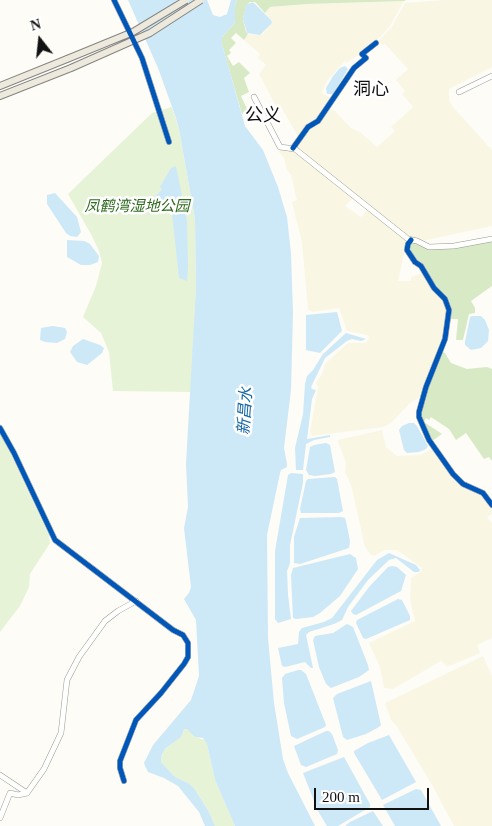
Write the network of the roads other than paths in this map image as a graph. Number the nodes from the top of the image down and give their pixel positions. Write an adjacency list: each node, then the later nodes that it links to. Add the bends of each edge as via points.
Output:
1 (114, 0): 10 (street, via 142,58)
2 (186, 0): 6 (main road, bridge, via 133,32)
3 (201, 0): 8 (main road, bridge, via 150,33)
4 (376, 43): 11 (street, via 362,54 366,58 354,68 318,122 308,127)
5 (492, 76): 7 (street)
6 (0, 86)
7 (459, 92)
8 (0, 96)
9 (254, 97): 11 (street, via 280,146)
10 (169, 142)
11 (292, 148): 13 (street)
12 (492, 239): 13 (street, via 433,247)
13 (411, 240): 15 (street, via 407,250 445,299 448,310 445,339 426,387 419,417 429,440 453,474 463,484 483,493)
14 (0, 428): 16 (street, via 55,540)
15 (492, 504)
16 (136, 601): 18 (street, via 183,635 189,650 184,664 137,718 120,761); 19 (street, via 105,621 75,663 67,680 60,733 44,769)
17 (0, 775): 19 (street)
18 (124, 782)
19 (26, 793): 20 (street, via 10,794)
20 (0, 818)

